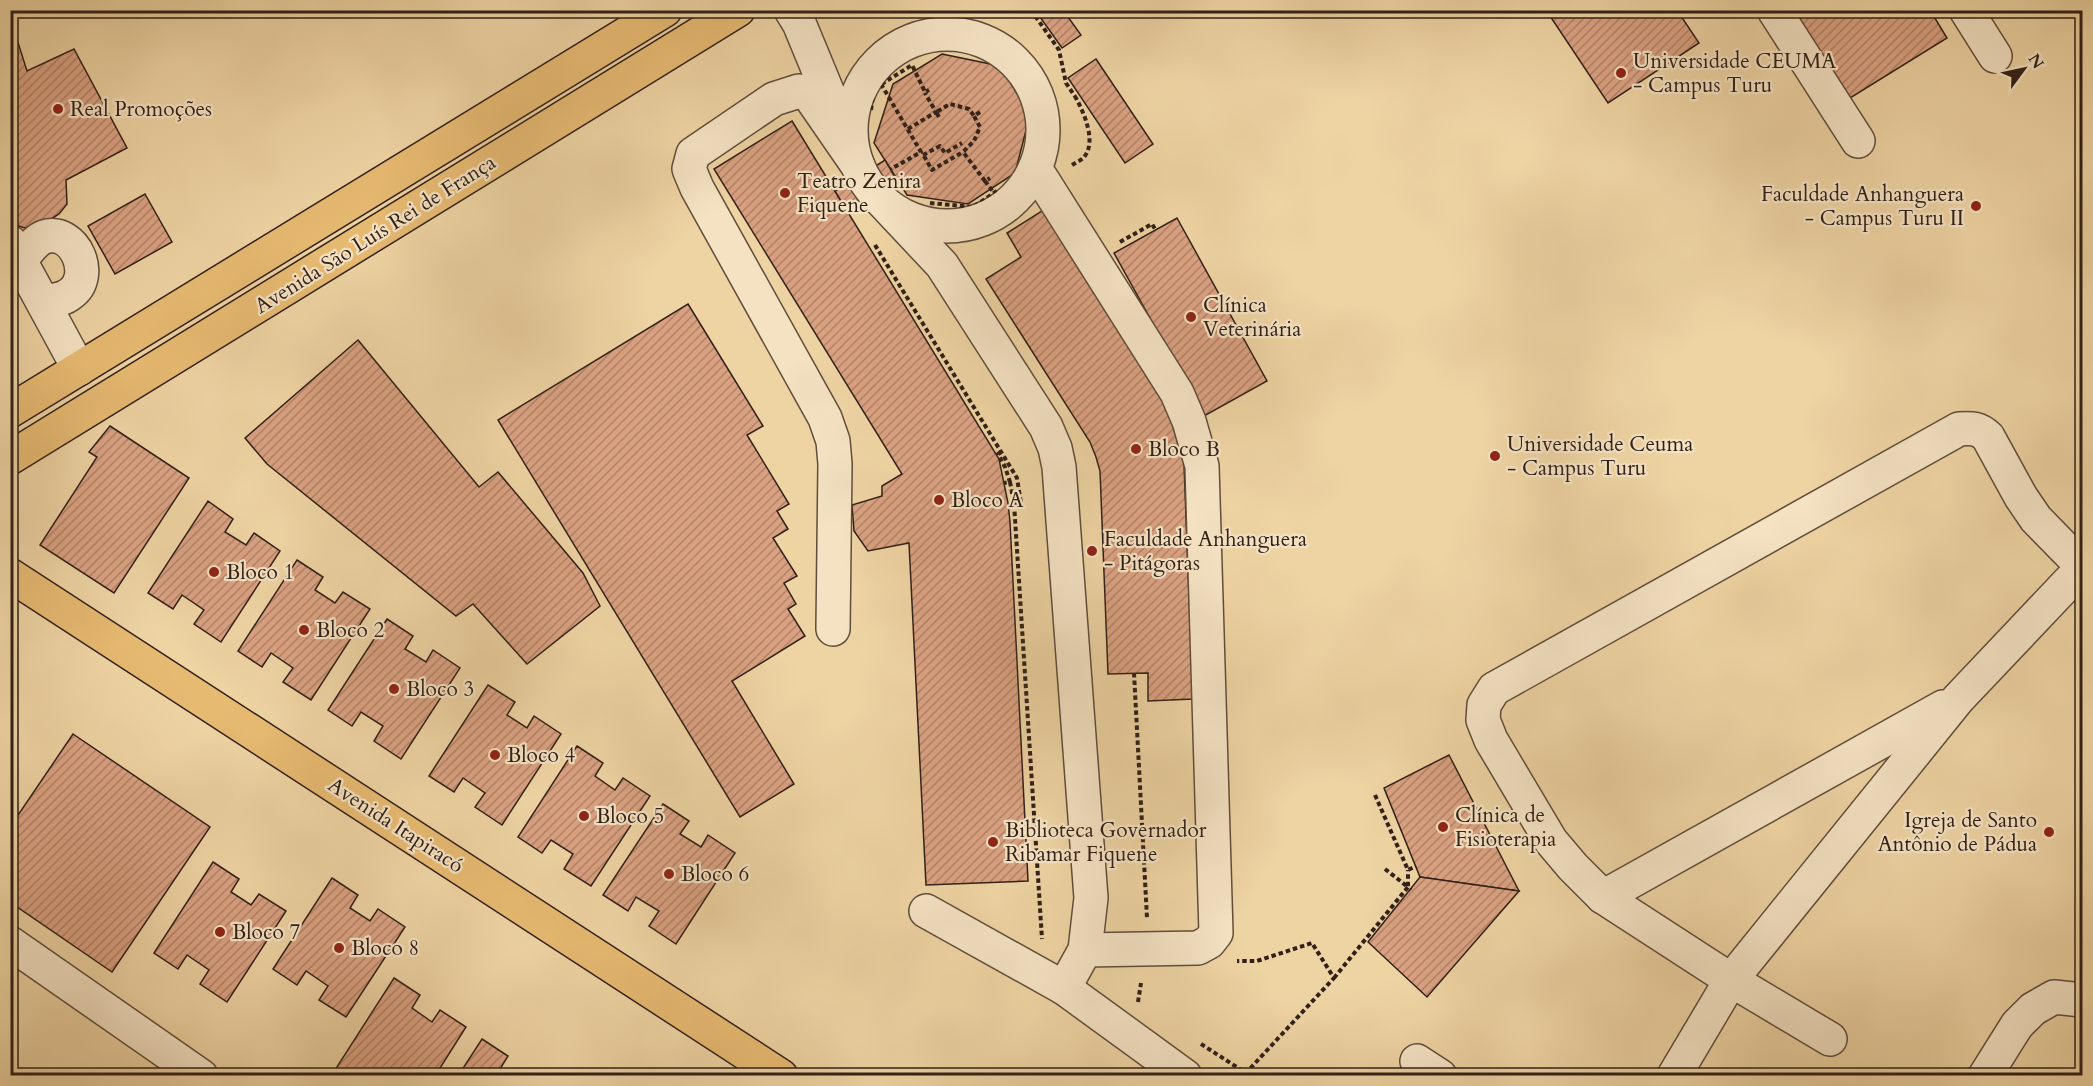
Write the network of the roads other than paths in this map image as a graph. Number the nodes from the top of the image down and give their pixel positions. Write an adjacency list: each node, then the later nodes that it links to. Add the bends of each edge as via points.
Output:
1 (665, 10): 12 (main road, Avenida São Luís Rei de França)
2 (738, 10): 14 (main road, Avenida São Luís Rei de França)
3 (791, 10): 9 (street)
4 (1774, 10): 7 (street)
5 (1966, 10): 6 (street)
6 (1995, 56)
7 (1858, 141)
8 (1035, 168): 9 (street, via 1024,188 1007,205 991,216 952,226 913,220 896,211); 9 (street, via 1042,146 1043,123 1028,78 994,46 972,37 927,35 905,43 872,68 854,104 852,146); 22 (street, via 1177,393 1202,466 1216,933 1198,948)
9 (875, 179): 17 (street, via 809,95 799,91 774,99 693,154 689,169 825,418 836,464); 22 (street, via 942,264 1046,427 1055,448 1091,898)
10 (15, 251): 11 (street); 11 (street, via 44,237 63,239 77,251 82,274 79,284 72,294)
11 (43, 302): 12 (street)
12 (79, 369): 13 (main road, Avenida São Luís Rei de França)
13 (10, 411)
14 (10, 458)
15 (2082, 567): 18 (street); 19 (street, via 2036,519 1988,437 1972,428 1959,429 1494,689 1484,705 1483,720 1491,740 1551,841)
16 (10, 575): 28 (main road, Avenida Itapiracó)
17 (833, 629)
18 (1958, 699): 19 (street); 23 (street)
19 (1603, 897): 23 (street)
20 (926, 911): 24 (street)
21 (10, 943): 27 (street)
22 (1085, 950): 24 (street)
23 (1731, 980): 26 (street); 30 (street)
24 (1064, 988): 29 (street)
25 (2082, 1000): 31 (street, via 2054,997 2032,1009 2017,1025)
26 (1830, 1040)
27 (201, 1076)
28 (781, 1076)
29 (1185, 1076)
30 (1674, 1076)
31 (1985, 1076)

